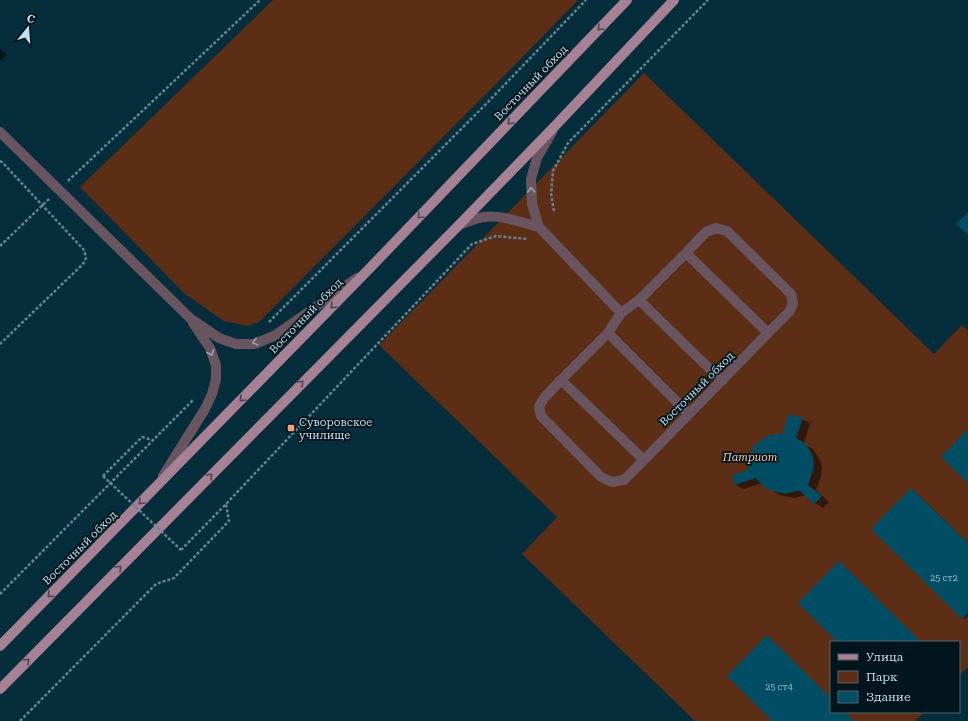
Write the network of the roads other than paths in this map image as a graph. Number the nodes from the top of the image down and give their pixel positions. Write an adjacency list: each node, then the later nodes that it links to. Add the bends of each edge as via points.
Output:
1 (627, 0): 8 (main road, Восточный обход, one-way to 8)
2 (674, 0): 3 (main road)
3 (555, 126): 5 (main road); 6 (lane, one-way to 3, via 532,204 531,179 536,158)
4 (0, 132): 11 (lane)
5 (458, 225): 6 (lane, via 484,217 498,217); 20 (main road, one-way to 5)
6 (539, 227): 10 (lane)
7 (686, 253): 9 (lane); 13 (lane); 13 (lane, Восточный обход, via 706,232 716,228 727,231 791,294 793,304 789,312)
8 (370, 268): 11 (lane, one-way to 11, via 274,336 254,344 236,344 219,338); 18 (main road, Восточный обход, one-way to 18)
9 (639, 300): 10 (lane); 15 (lane)
10 (621, 313): 12 (lane)
11 (191, 319): 18 (lane, one-way to 18, via 210,348 216,364 216,379 205,409)
12 (608, 333): 14 (lane); 16 (lane)
13 (768, 333): 15 (lane, Восточный обход)
14 (561, 380): 17 (lane); 17 (lane, Восточный обход, via 539,407 542,416 601,477 612,482 624,480)
15 (722, 381): 16 (lane, Восточный обход)
16 (689, 414): 17 (lane, Восточный обход)
17 (644, 460)
18 (157, 486): 19 (main road, Восточный обход, one-way to 19)
19 (0, 646)
20 (0, 688)

